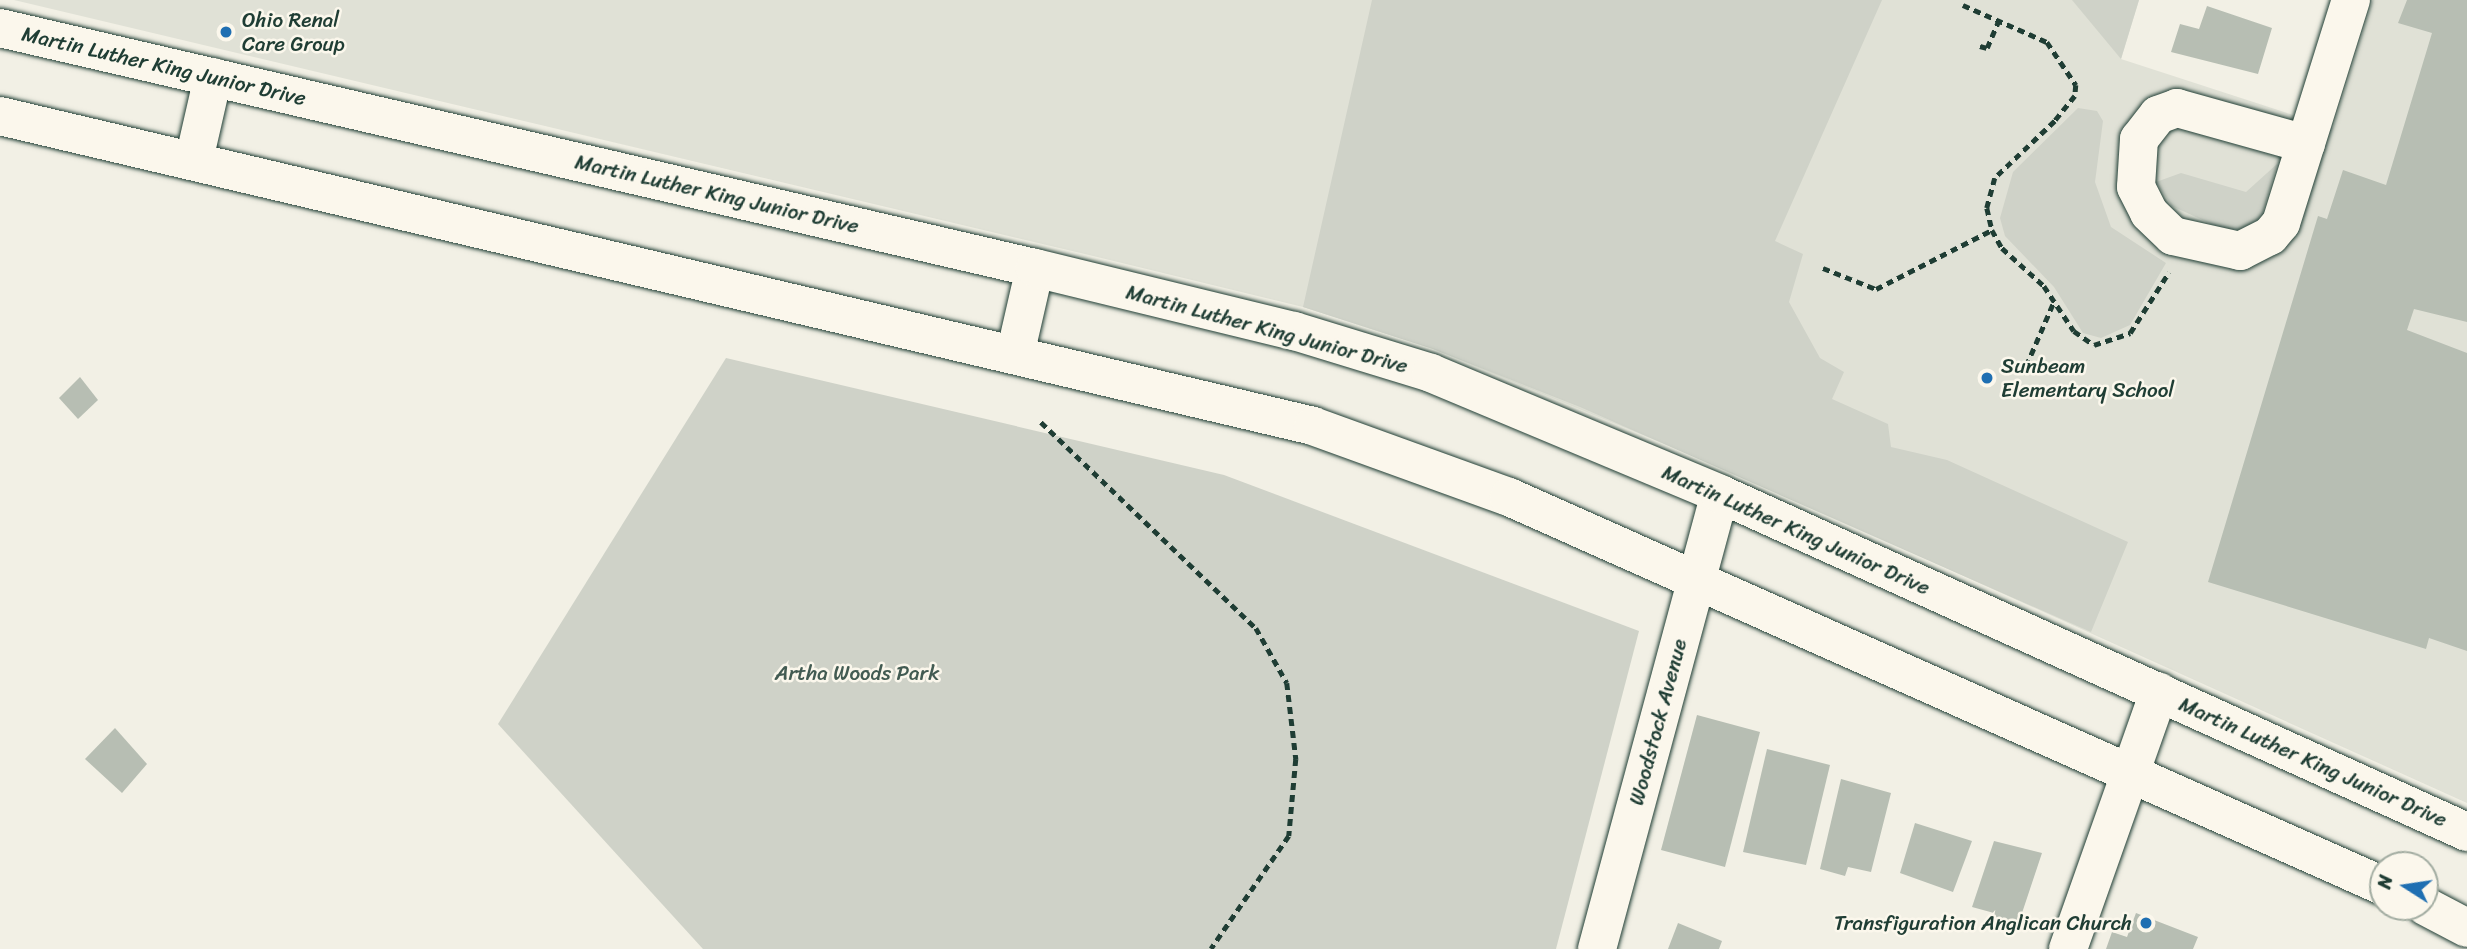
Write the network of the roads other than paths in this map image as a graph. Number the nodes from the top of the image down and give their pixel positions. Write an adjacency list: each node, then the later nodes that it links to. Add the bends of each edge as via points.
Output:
1 (2351, 0): 5 (main road)
2 (0, 28): 3 (main road, Martin Luther King Junior Drive)
3 (213, 78): 6 (main road); 7 (main road, Martin Luther King Junior Drive)
4 (0, 116): 6 (main road)
5 (2306, 144): 5 (main road, via 2177,108 2158,115 2139,139 2136,187 2149,213 2173,236 2240,251 2255,247 2281,223)
6 (194, 160): 8 (main road)
7 (1035, 268): 8 (main road); 9 (main road, Martin Luther King Junior Drive, via 1294,331 1419,369)
8 (1014, 355): 10 (main road, via 1326,430 1508,497)
9 (1720, 494): 10 (main road, Woodstock Avenue); 11 (main road, Martin Luther King Junior Drive)
10 (1697, 581): 12 (main road); 17 (main road, Woodstock Avenue)
11 (2159, 692): 12 (main road); 13 (main road, Martin Luther King Junior Drive)
12 (2133, 775): 14 (main road); 18 (main road)
13 (2467, 832)
14 (2369, 880)
15 (2439, 913): 16 (main road)
16 (2467, 928)
17 (1597, 949)
18 (2068, 949)

